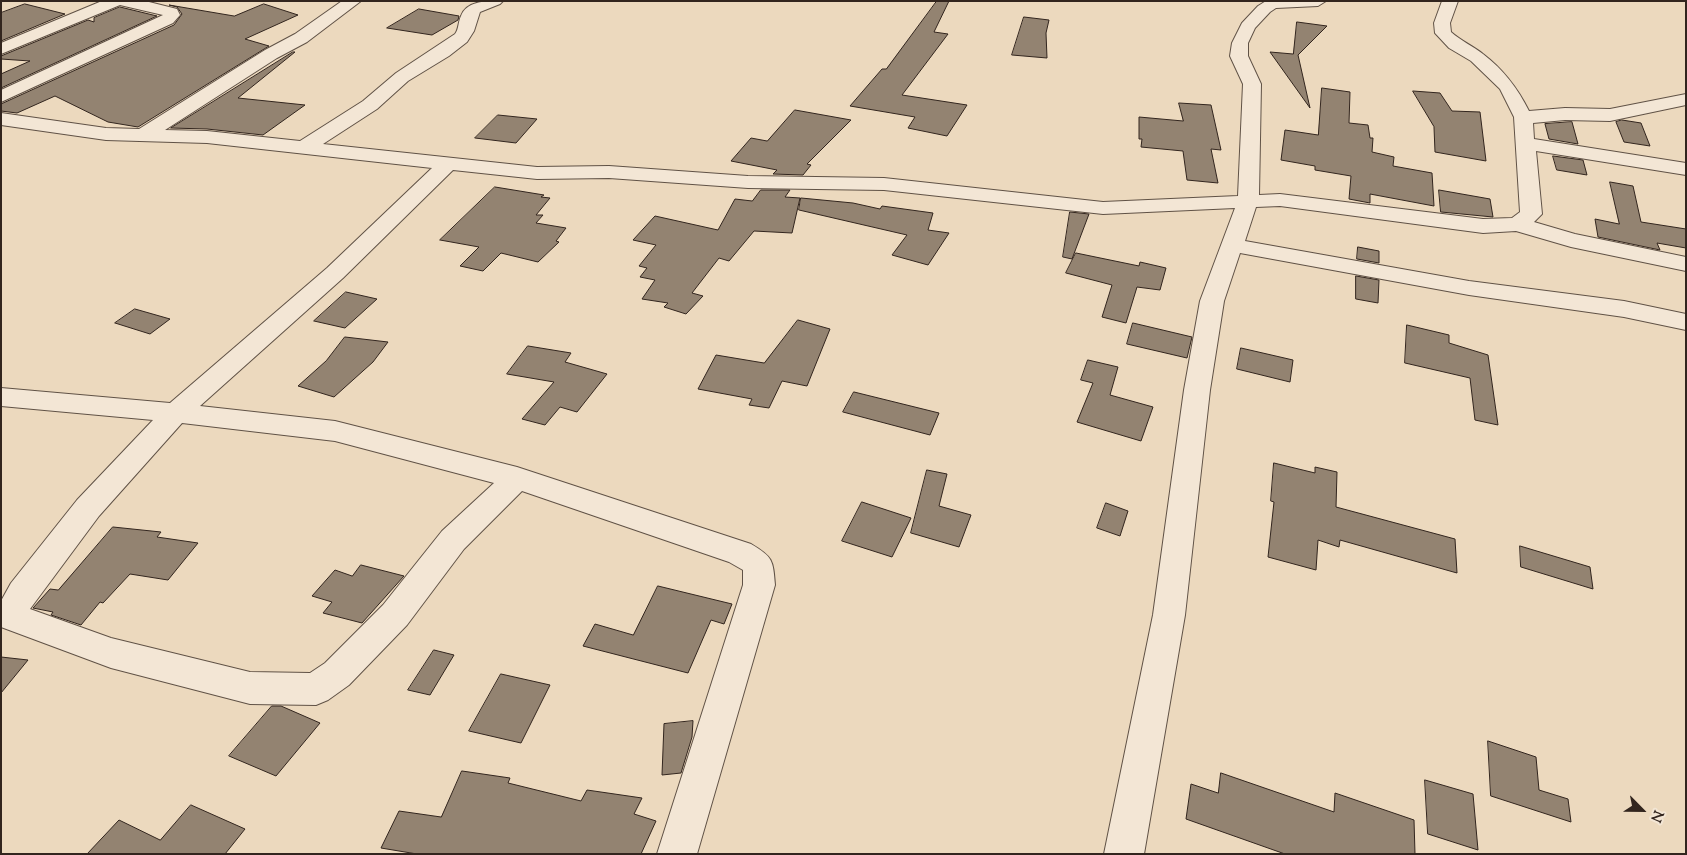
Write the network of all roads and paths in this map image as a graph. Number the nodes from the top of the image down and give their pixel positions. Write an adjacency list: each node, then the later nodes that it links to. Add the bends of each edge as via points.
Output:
1 (87, 1): 6 (street)
2 (354, 1): 12 (street, via 301,38)
3 (495, 1): 14 (street, via 474,9 461,38 443,52 402,78 370,105)
4 (1318, 1): 17 (street, via 1274,4 1264,9 1248,26 1240,43 1239,56 1252,84)
5 (1450, 1): 10 (street, via 1442,23 1443,33 1477,57 1508,87)
6 (116, 2): 7 (street); 8 (street, via 171,12 172,15)
7 (1, 49)
8 (1, 97)
9 (1686, 99): 10 (street, via 1610,115)
10 (1523, 117): 13 (street)
11 (1, 119): 12 (street)
12 (142, 136): 14 (street, via 207,137)
13 (1526, 143): 16 (street); 18 (street, via 1531,214)
14 (304, 146): 15 (street)
15 (448, 163): 17 (street, via 537,173 609,172 748,182 884,184 1103,208); 23 (street, via 335,273)
16 (1686, 169)
17 (1248, 201): 18 (street, via 1280,200 1483,226); 19 (street)
18 (1517, 224): 20 (street, via 1571,240)
19 (1232, 245): 21 (street, via 1469,288 1624,309); 27 (street, via 1212,301 1197,390 1169,615)
20 (1686, 264)
21 (1686, 322)
22 (1, 397): 23 (street)
23 (176, 412): 24 (street, via 335,431); 25 (street, via 88,508)
24 (517, 478): 25 (street, via 453,540 395,615 338,674 316,689 250,688 111,653); 26 (street, via 740,553 758,564 760,585)
25 (5, 616)
26 (677, 854)
27 (1124, 854)

